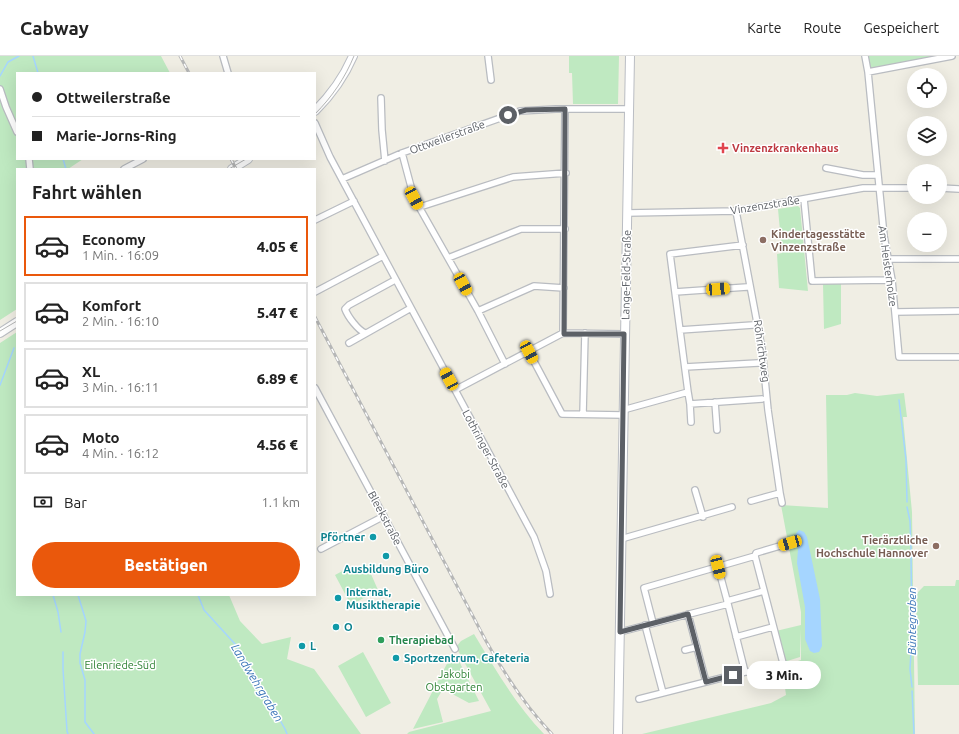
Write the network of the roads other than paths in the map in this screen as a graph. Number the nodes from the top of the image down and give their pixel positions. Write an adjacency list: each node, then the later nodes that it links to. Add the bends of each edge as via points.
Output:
1 (223, 56): 7 (street)
2 (353, 56): 14 (street, via 334,90)
3 (488, 56): 9 (street)
4 (630, 56): 13 (street, Lange-Feld-Straße)
5 (865, 56): 8 (street, Am Heisterholze)
6 (952, 56): 8 (street)
7 (228, 72)
8 (868, 72): 25 (street, Am Heisterholze)
9 (491, 80)
10 (0, 89): 16 (street)
11 (381, 98): 20 (street)
12 (565, 109): 13 (street, Ottweilerstraße); 17 (street, Ottweilerstraße, via 520,110); 24 (street)
13 (629, 109): 35 (street, Lange-Feld-Straße)
14 (316, 111)
15 (316, 125): 26 (street, Lothringer Straße)
16 (16, 130)
17 (402, 153): 20 (street, Ottweilerstraße); 33 (street, via 414,198)
18 (141, 160): 21 (street)
19 (246, 160): 22 (street)
20 (385, 162): 26 (street, Ottweilerstraße)
21 (126, 168)
22 (234, 168)
23 (826, 168): 25 (street, via 863,175)
24 (566, 173): 33 (street, via 513,176); 37 (street)
25 (878, 175): 27 (street, Am Heisterholze)
26 (342, 179): 32 (street, Lothringer Straße)
27 (879, 188): 28 (street, Vinzenzstraße); 31 (street, Vinzenzstraße, via 863,188); 41 (street, Am Heisterholze)
28 (907, 188)
29 (947, 188): 30 (street)
30 (959, 189)
31 (804, 199): 34 (street, Vinzenzstraße); 44 (street, via 812,281)
32 (354, 201): 36 (street); 39 (street, Lothringer Straße)
33 (420, 207): 40 (street)
34 (736, 211): 35 (street, Vinzenzstraße); 38 (street, Röhrichtweg)
35 (627, 213): 60 (street, Lange-Feld-Straße)
36 (316, 220)
37 (565, 229): 40 (street, via 521,229); 46 (street)
38 (743, 245): 48 (street, via 670,254); 78 (street, Röhrichtweg, via 763,355)
39 (383, 256): 43 (street, Lothringer Straße); 47 (street)
40 (448, 258): 50 (street)
41 (888, 259): 42 (street); 44 (street, Am Heisterholze)
42 (959, 259)
43 (395, 280): 49 (street, Lothringer Straße); 57 (street, via 345,309)
44 (892, 280): 52 (street, Am Heisterholze)
45 (747, 287): 48 (street)
46 (564, 288): 50 (street, via 534,286); 58 (street)
47 (316, 291)
48 (675, 292): 55 (street)
49 (411, 308): 57 (street); 68 (street, Lothringer Straße)
50 (478, 311): 65 (street)
51 (959, 311): 52 (street)
52 (894, 312): 63 (street, Am Heisterholze, via 899,357)
53 (16, 323): 56 (street)
54 (753, 325): 55 (street)
55 (680, 330): 66 (street)
56 (0, 332)
57 (365, 333): 61 (street)
58 (564, 334): 59 (street); 62 (street)
59 (585, 334): 60 (street); 74 (street)
60 (624, 334): 73 (street, Lange-Feld-Straße)
61 (349, 343)
62 (529, 352): 65 (street); 74 (street, via 562,414)
63 (959, 357)
64 (758, 362): 66 (street)
65 (505, 364): 68 (street)
66 (685, 367): 69 (street)
67 (316, 390): 82 (street, Bleekstraße)
68 (455, 390): 90 (street, Lothringer Straße, via 534,537 546,571)
69 (688, 392): 72 (street); 73 (street)
70 (762, 399): 71 (street)
71 (715, 402): 72 (street); 76 (street)
72 (690, 404): 75 (street)
73 (623, 412): 74 (street); 84 (street, Lange-Feld-Straße)
74 (583, 414)
75 (691, 422)
76 (717, 430)
77 (695, 490): 83 (street)
78 (780, 493): 79 (street); 80 (street, Röhrichtweg)
79 (751, 501)
80 (782, 503)
81 (732, 507): 83 (street)
82 (384, 516): 86 (street); 99 (street, Bleekstraße)
83 (702, 517): 84 (street)
84 (621, 539): 96 (street, Lange-Feld-Straße)
85 (790, 543): 87 (street, via 756,552)
86 (321, 549)
87 (755, 556): 88 (street); 89 (street)
88 (718, 567): 91 (street); 93 (street, via 644,588)
89 (764, 591): 91 (street); 95 (street)
90 (550, 594)
91 (727, 602): 92 (street); 97 (street)
92 (688, 614): 93 (street); 98 (street)
93 (653, 623): 94 (street)
94 (645, 625): 96 (street); 103 (street)
95 (773, 627): 97 (street); 101 (street, via 783,663)
96 (620, 632): 105 (street, Lange-Feld-Straße)
97 (736, 637): 101 (street)
98 (697, 647): 100 (street); 102 (street)
99 (455, 649)
100 (685, 650)
101 (745, 672): 102 (street)
102 (706, 682): 103 (street)
103 (663, 694): 104 (street)
104 (639, 699)
105 (618, 734)

